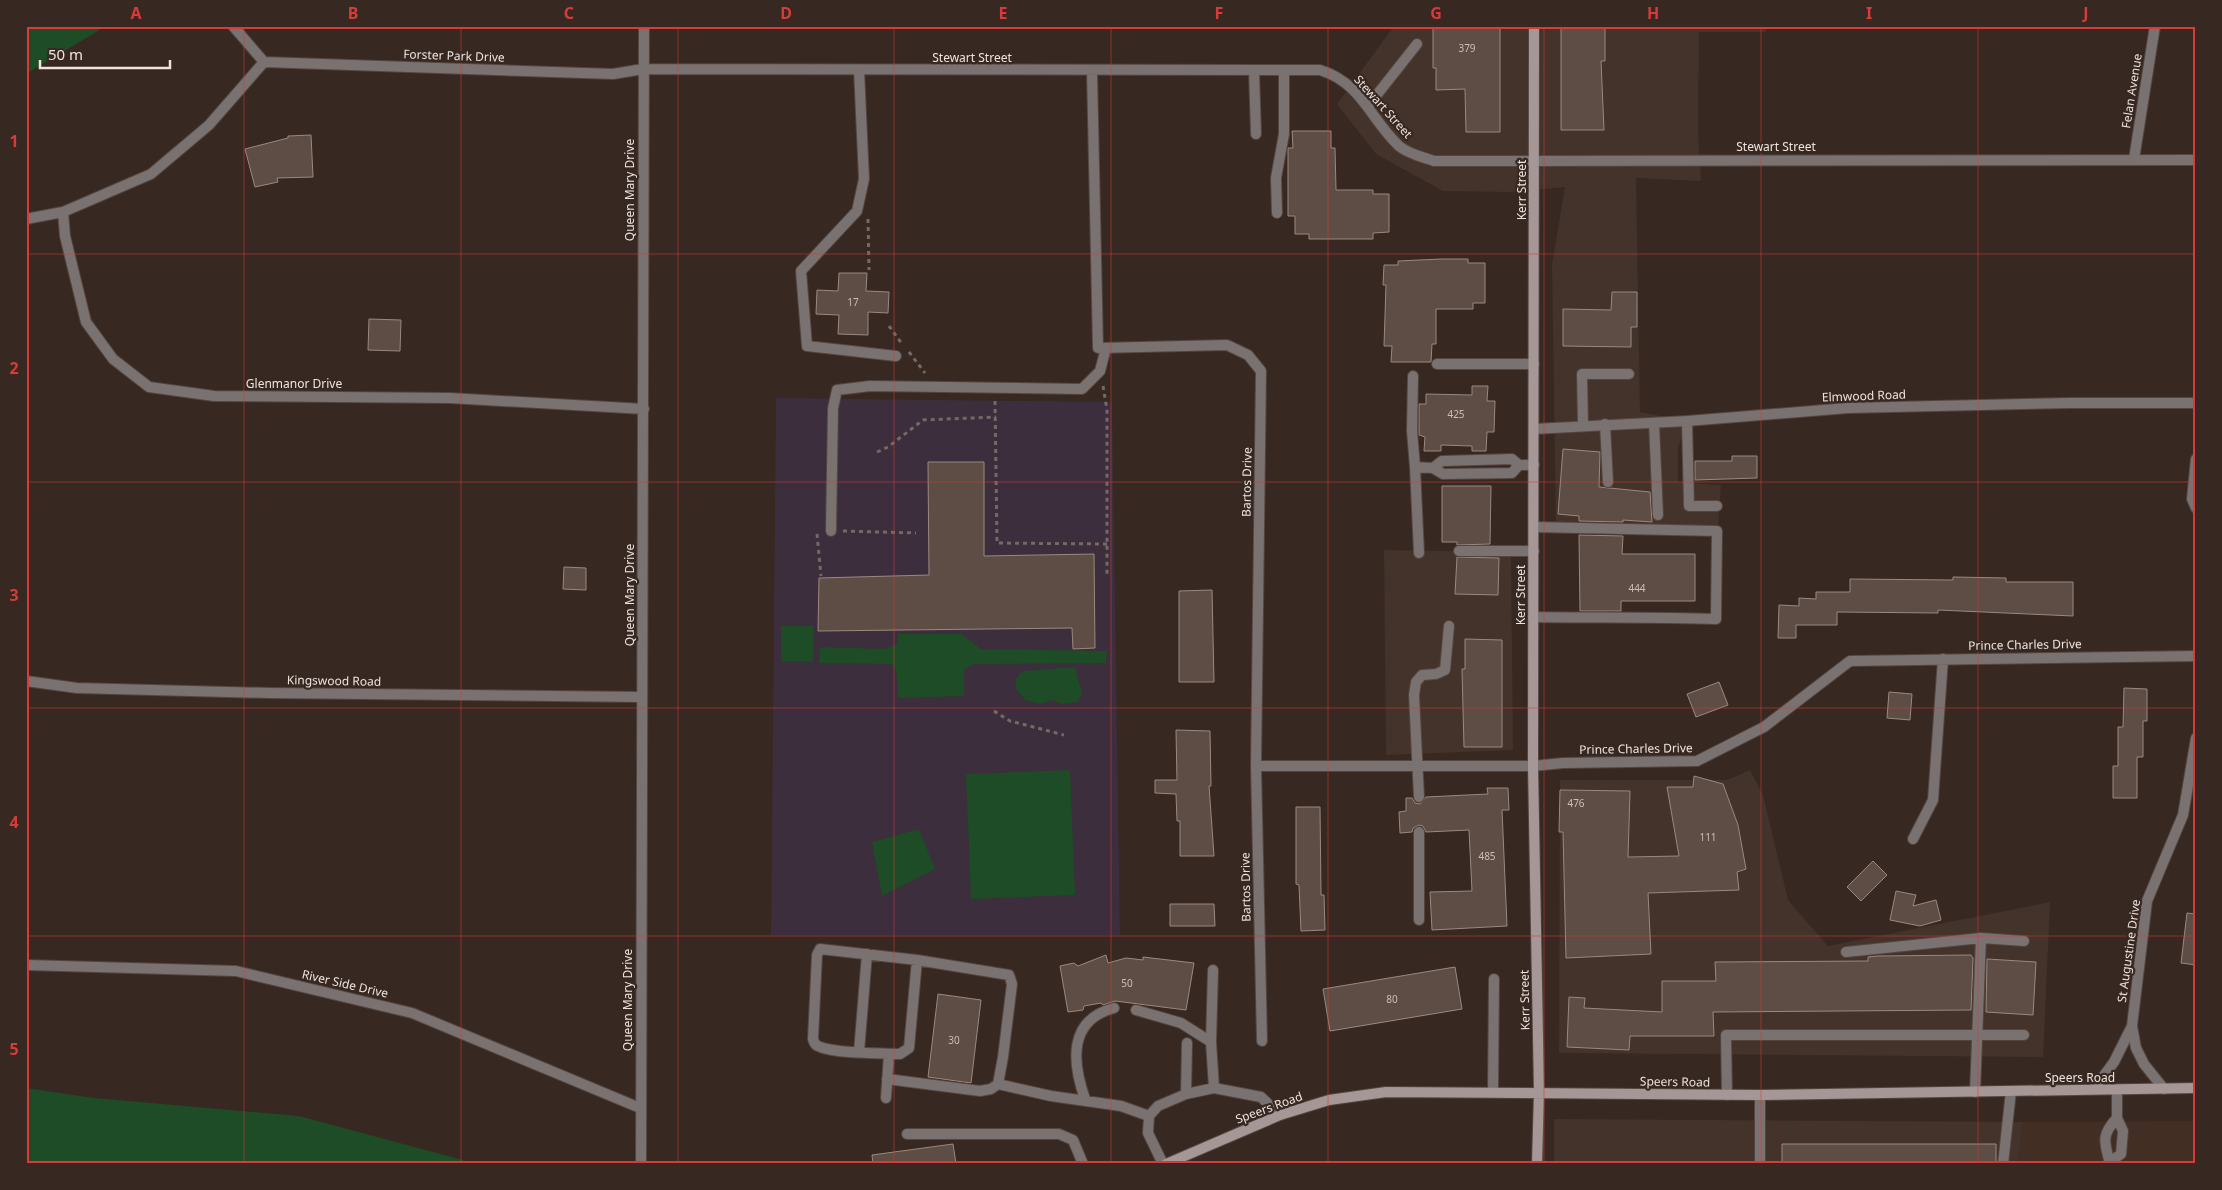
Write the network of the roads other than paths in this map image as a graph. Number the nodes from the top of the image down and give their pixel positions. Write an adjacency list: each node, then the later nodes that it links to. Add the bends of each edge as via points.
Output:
1 (233, 26): 6 (street)
2 (644, 26): 7 (street, Queen Mary Drive)
3 (1534, 26): 14 (main road, Kerr Street)
4 (2155, 26): 15 (street, Felan Avenue)
5 (1417, 44): 12 (street)
6 (264, 62): 7 (street, Forster Park Drive, via 613,74); 17 (street, via 209,125 151,174)
7 (643, 69): 8 (street, Stewart Street); 27 (street, Queen Mary Drive)
8 (860, 70): 11 (street, Stewart Street); 21 (street, via 864,178 857,211 801,271 807,346)
9 (1254, 71): 10 (street, Stewart Street); 11 (street, Stewart Street); 13 (street)
10 (1284, 71): 12 (street, Stewart Street, via 1320,70 1337,75); 18 (street, via 1284,134 1276,178)
11 (1092, 72): 20 (street, via 1098,348)
12 (1368, 106): 14 (street, Stewart Street, via 1399,146 1434,161)
13 (1256, 134)
14 (1534, 159): 15 (street, Stewart Street); 23 (main road, Kerr Street)
15 (2134, 159): 16 (street, Stewart Street)
16 (2196, 160)
17 (63, 212): 19 (street); 27 (street, Glenmanor Drive, via 65,236 86,322 113,358 149,387 214,396 450,398)
18 (1277, 213)
19 (26, 219)
20 (1106, 348): 41 (street, via 1100,371 1082,389 870,386 838,390 833,408); 52 (street, Bartos Drive, via 1227,345 1248,355 1260,371)
21 (896, 356)
22 (1437, 364): 23 (street)
23 (1534, 364): 32 (main road, Kerr Street)
24 (1629, 374): 31 (street, via 1582,374)
25 (1412, 376): 35 (street)
26 (2196, 403): 28 (street, Elmwood Road, via 1848,408)
27 (644, 409): 50 (street, Queen Mary Drive)
28 (1687, 421): 29 (street, Elmwood Road); 37 (street, via 1689,506)
29 (1654, 422): 30 (street, Elmwood Road); 39 (street)
30 (1605, 424): 31 (street, Elmwood Road); 36 (street)
31 (1584, 425): 32 (street, Elmwood Road)
32 (1534, 429): 34 (main road, Kerr Street)
33 (2196, 459): 38 (street, via 2192,499)
34 (1534, 465): 35 (street, via 1519,465 1512,459 1442,461 1433,468); 40 (main road, Kerr Street)
35 (1415, 467): 44 (street)
36 (1608, 482)
37 (1717, 506)
38 (2196, 508)
39 (1658, 515)
40 (1534, 527): 43 (main road, Kerr Street); 45 (street, via 1717,531 1716,619 1650,616 1631,619)
41 (831, 531)
42 (1459, 550): 43 (street)
43 (1534, 551): 45 (main road, Kerr Street)
44 (1419, 553)
45 (1533, 618): 54 (main road, Kerr Street)
46 (1449, 626): 53 (street, via 1445,670 1422,675 1416,682)
47 (2196, 656): 48 (street, Prince Charles Drive)
48 (1943, 659): 54 (street, Prince Charles Drive, via 1850,661 1764,727 1697,761); 57 (street, via 1932,800)
49 (26, 681): 50 (street, Kingswood Road, via 77,688)
50 (642, 697): 93 (street, Queen Mary Drive)
51 (2196, 738): 69 (street, St Augustine Drive, via 2183,815 2147,901)
52 (1256, 766): 53 (street, Prince Charles Drive); 72 (street, Bartos Drive)
53 (1418, 766): 54 (street, Prince Charles Drive); 55 (street)
54 (1532, 766): 86 (main road, Kerr Street)
55 (1419, 797)
56 (1419, 832): 58 (street)
57 (1912, 839)
58 (1419, 920)
59 (1981, 938): 60 (street); 61 (street); 70 (street)
60 (2024, 941)
61 (1846, 952)
62 (867, 954): 63 (street); 75 (street); 75 (street, via 822,949 817,955 815,1044 821,1048)
63 (917, 960): 76 (street, via 909,1048 900,1054); 78 (street, via 1011,977)
64 (26, 965): 93 (street, River Side Drive, via 236,971 412,1012)
65 (1213, 970): 73 (street)
66 (1494, 979): 85 (street)
67 (1114, 1008): 92 (street, via 1097,1012 1081,1029 1076,1049 1078,1080)
68 (1136, 1010): 73 (street, via 1181,1023)
69 (2132, 1026): 81 (street, St Augustine Drive, via 2136,1048 2144,1064); 82 (street, St Augustine Drive, via 2114,1062)
70 (1977, 1033): 71 (street); 87 (street); 89 (street, via 1726,1035)
71 (2024, 1035)
72 (1262, 1041)
73 (1212, 1042): 79 (street)
74 (1187, 1043): 88 (street)
75 (859, 1052): 76 (street)
76 (889, 1054): 77 (street)
77 (887, 1079): 78 (street, via 980,1091); 91 (street)
78 (998, 1084): 92 (street, via 1051,1096)
79 (1214, 1088): 88 (street); 94 (street, via 1261,1096)
80 (2196, 1088): 81 (main road, Speers Road)
81 (2164, 1089): 83 (main road, Speers Road)
82 (2094, 1090): 83 (main road, Speers Road); 84 (main road, Speers Road)
83 (2117, 1090): 96 (street)
84 (2011, 1091): 87 (main road, Speers Road); 105 (street)
85 (1493, 1092): 86 (main road, Speers Road); 94 (main road, Speers Road, via 1386,1092 1329,1100)
86 (1539, 1092): 89 (main road, Speers Road); 103 (main road, Kerr Street)
87 (1975, 1092): 90 (main road, Speers Road)
88 (1186, 1094): 95 (street, via 1158,1106)
89 (1727, 1095): 90 (main road, Speers Road)
90 (1760, 1095): 104 (street)
91 (886, 1098)
92 (1085, 1099): 95 (street)
93 (640, 1108): 99 (street, Queen Mary Drive)
94 (1280, 1115): 102 (main road, Speers Road)
95 (1149, 1116): 101 (street, via 1148,1133)
96 (2117, 1118): 98 (street, via 2107,1129 2104,1150); 98 (street, via 2123,1131 2121,1154)
97 (907, 1134): 100 (street, via 1059,1134 1073,1140)
98 (2110, 1163)
99 (641, 1164)
100 (1083, 1164)
101 (1162, 1164)
102 (1166, 1164)
103 (1537, 1164)
104 (1760, 1164)
105 (2003, 1164)

